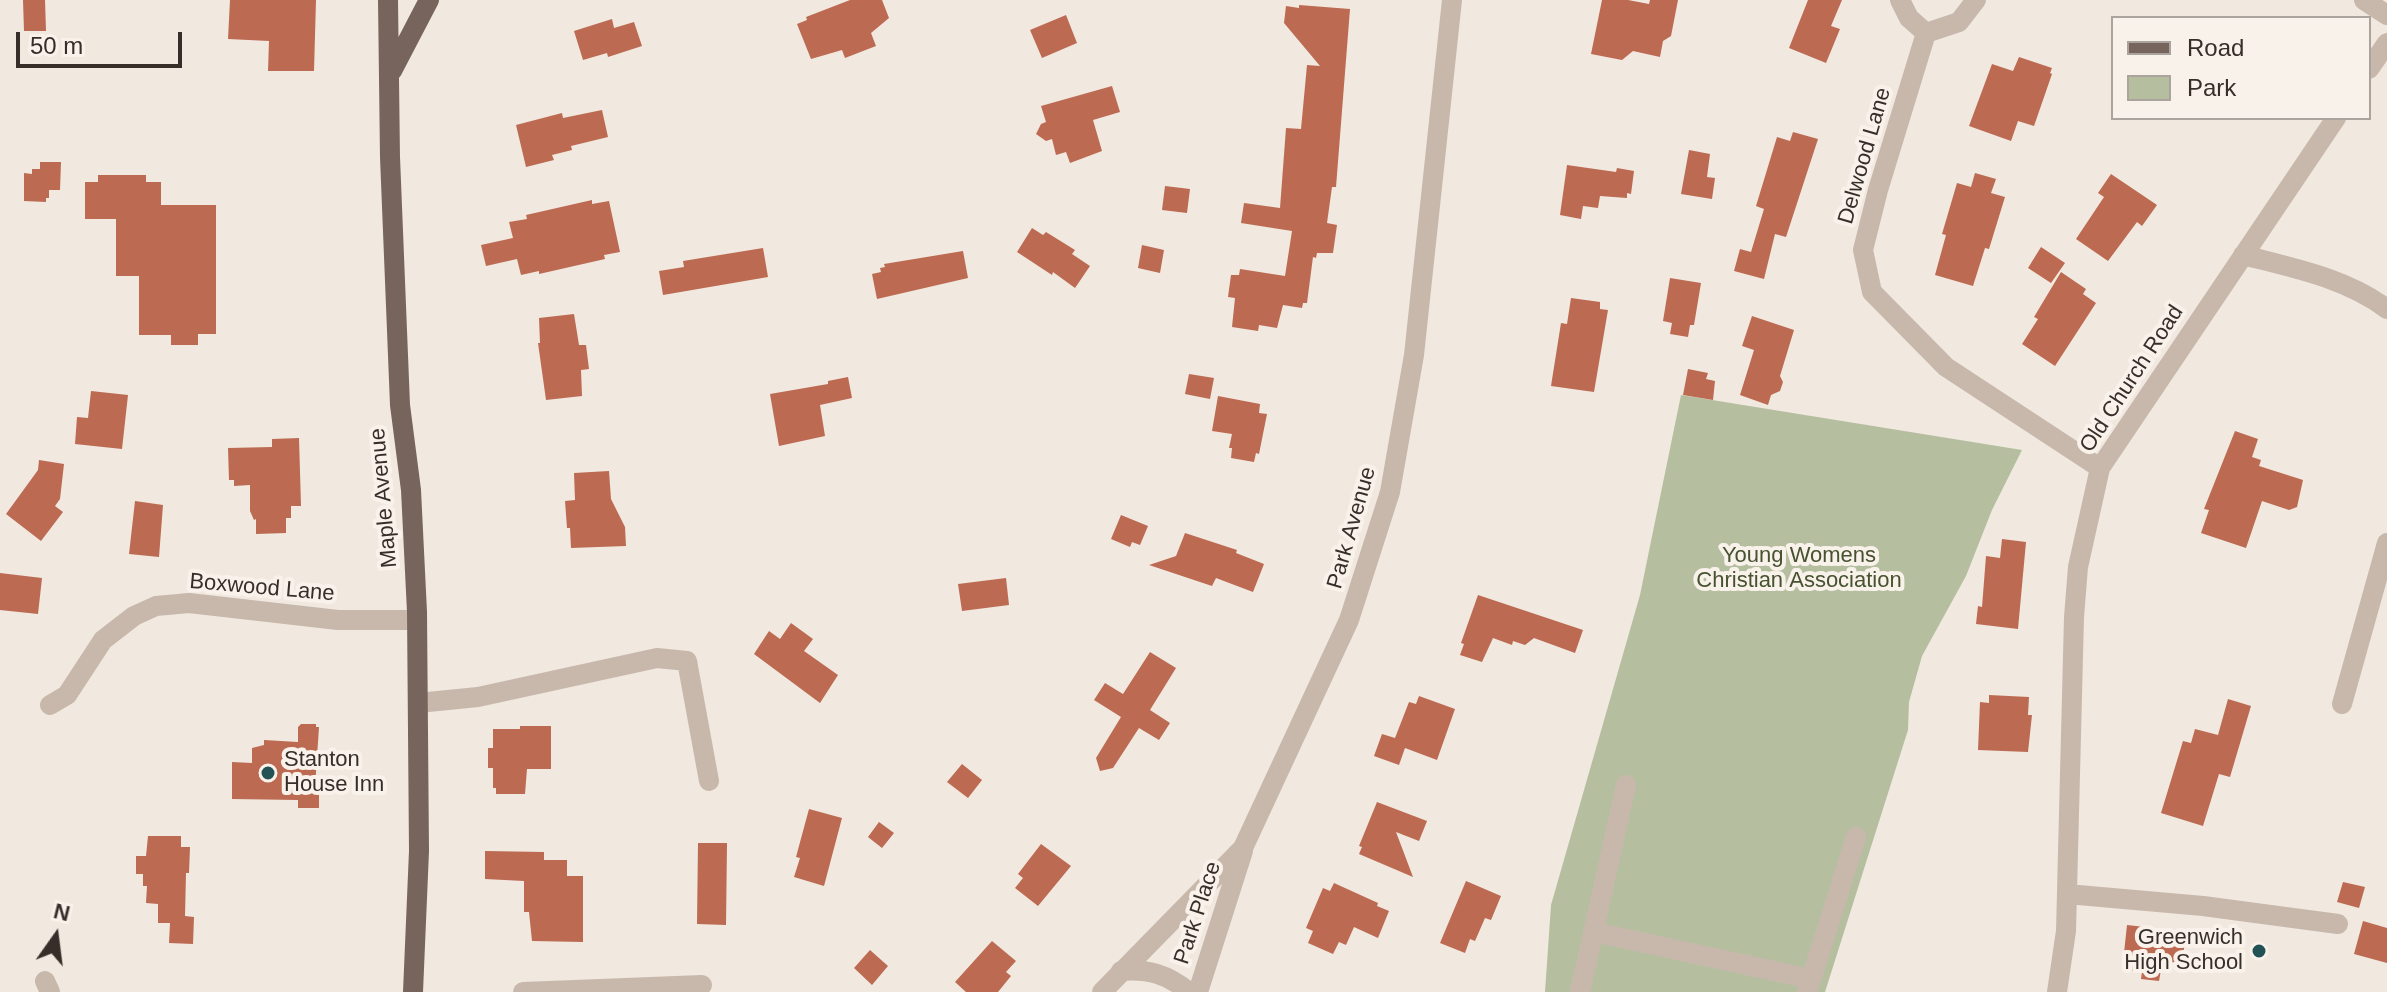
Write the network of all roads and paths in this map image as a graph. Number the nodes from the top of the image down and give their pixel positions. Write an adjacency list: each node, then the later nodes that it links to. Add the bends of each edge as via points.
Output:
1 (388, 0): 11 (main road, Maple Avenue)
2 (429, 0): 11 (main road)
3 (1452, 0): 24 (street, Park Avenue, via 1421,305 1390,492 1349,620)
4 (1900, 0): 8 (street, via 1909,18)
5 (1976, 0): 8 (street, via 1959,22)
6 (2364, 0): 7 (street)
7 (2387, 15)
8 (1926, 33): 15 (street, Delwood Lane, via 1863,250 1872,292 1946,367)
9 (2387, 43): 10 (street)
10 (2371, 66)
11 (389, 78): 17 (main road, Maple Avenue, via 400,405 411,490)
12 (2335, 120): 13 (street, Old Church Road)
13 (2243, 255): 14 (street, via 2323,277 2368,295); 15 (street, Old Church Road)
14 (2387, 309)
15 (2100, 468): 25 (street, Old Church Road, via 2078,567 2074,617)
16 (2387, 543): 19 (street)
17 (417, 620): 18 (main road, Maple Avenue); 20 (street, Boxwood Lane, via 338,620 189,603 156,606 103,640 67,695)
18 (418, 703): 21 (street, via 478,697 657,658 687,661); 31 (main road, Maple Avenue)
19 (2342, 704)
20 (50, 705)
21 (709, 781)
22 (1626, 785): 27 (street)
23 (1856, 837): 30 (street)
24 (1243, 848): 28 (street, Park Avenue); 35 (street, Park Place)
25 (2067, 894): 26 (street); 37 (street, Old Church Road)
26 (2338, 924)
27 (1594, 932): 30 (street); 36 (street)
28 (1121, 971): 33 (street, Park Avenue); 34 (street, Park Place, via 1146,970)
29 (702, 985): 32 (street)
30 (1809, 986)
31 (413, 992)
32 (523, 992)
33 (1102, 992)
34 (1189, 992)
35 (1198, 992)
36 (1580, 992)
37 (2057, 992)

